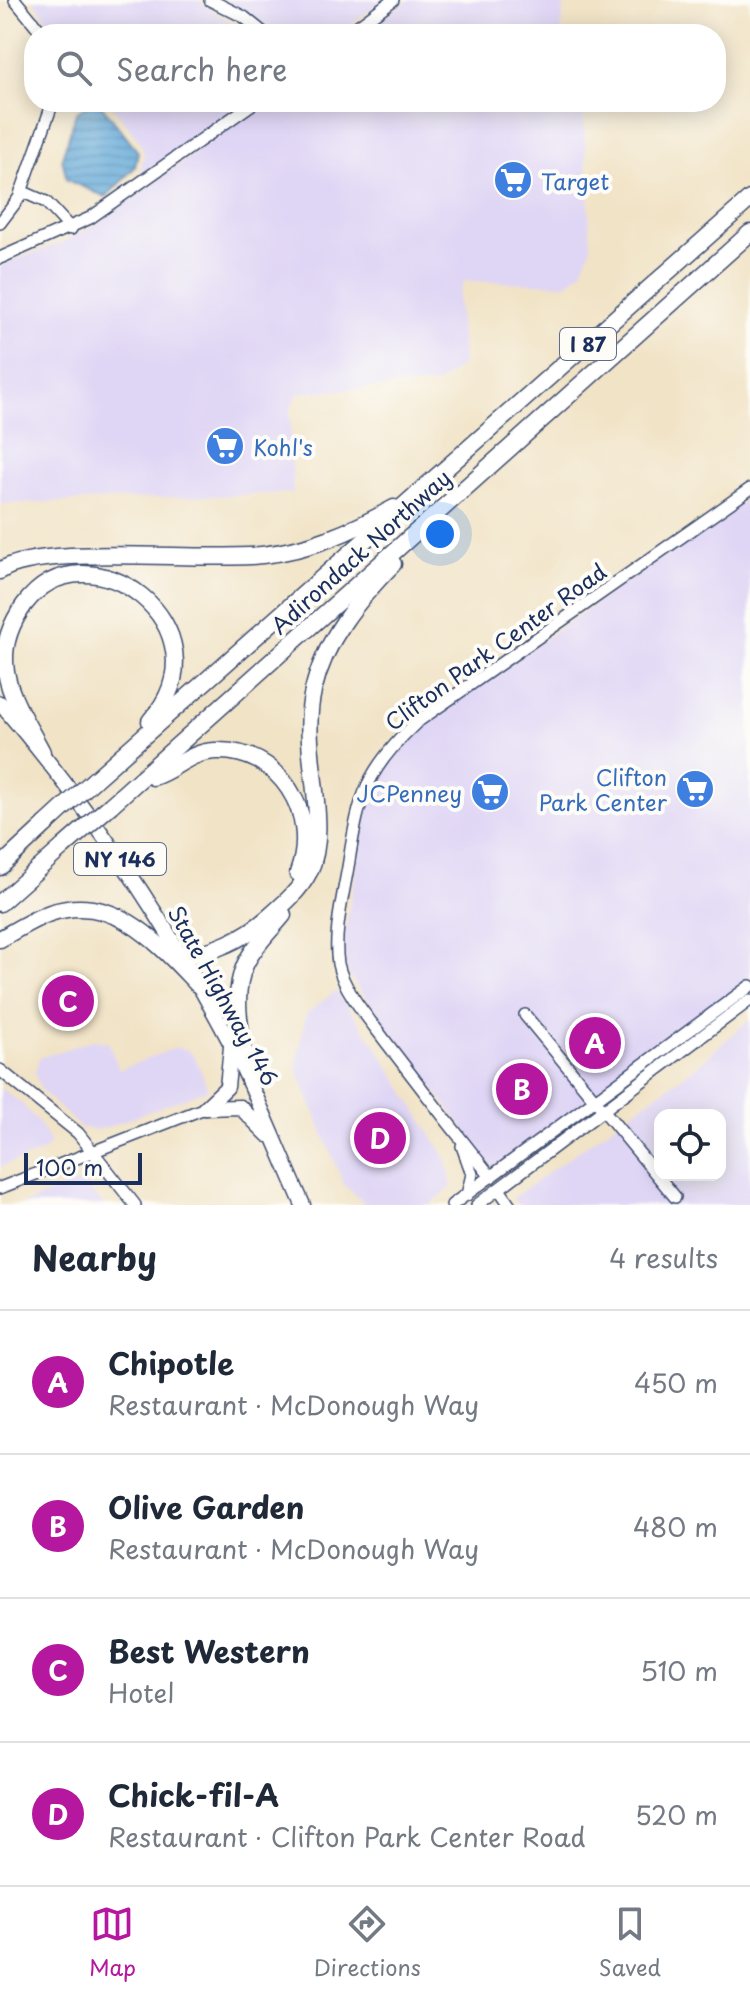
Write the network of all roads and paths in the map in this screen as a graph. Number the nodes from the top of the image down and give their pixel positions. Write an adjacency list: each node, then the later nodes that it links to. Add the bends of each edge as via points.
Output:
1 (15, 0): 4 (street)
2 (210, 0): 5 (street)
3 (393, 0): 6 (street)
4 (35, 24)
5 (253, 24)
6 (361, 24)
7 (49, 112): 9 (street)
8 (241, 112): 12 (street)
9 (21, 191): 11 (street); 12 (street, via 46,202)
10 (750, 199): 15 (highway, Adirondack Northway / I 87)
11 (0, 223)
12 (71, 229): 14 (street)
13 (750, 233): 17 (highway, Adirondack Northway / I 87)
14 (0, 258)
15 (427, 489): 18 (highway, via 355,530 291,550 214,558 57,557 18,562); 21 (highway, Adirondack Northway / I 87)
16 (750, 489): 37 (street, Clifton Park Center Road, via 417,722 391,746 366,782 338,939 341,973)
17 (428, 519): 22 (highway, Adirondack Northway / I 87); 24 (highway, via 342,623 322,662 308,732 317,843)
18 (0, 571)
19 (0, 703): 20 (main road, State Highway 146 / NY 146)
20 (42, 752): 21 (highway, via 9,684 5,664 10,627 29,598 53,581 80,576 112,579 145,596 164,619 175,649 174,673 154,716); 27 (main road, State Highway 146 / NY 146, via 86,808)
21 (100, 774): 23 (highway, Adirondack Northway / I 87, bridge)
22 (139, 780): 25 (highway, Adirondack Northway / I 87, bridge); 27 (highway, via 157,777 197,753 240,753 283,779 302,813 303,858 284,891 229,934)
23 (0, 867)
24 (309, 873): 27 (highway, via 248,932 204,952); 34 (highway, via 304,889 251,955 241,978 238,1008)
25 (0, 903)
26 (0, 939): 28 (highway, via 49,913 70,908 100,911 146,932)
27 (178, 952): 28 (main road, State Highway 146 / NY 146)
28 (198, 985): 32 (main road, State Highway 146 / NY 146)
29 (750, 986): 35 (street)
30 (750, 1000): 35 (street)
31 (525, 1015): 35 (street)
32 (231, 1045): 34 (main road, State Highway 146 / NY 146); 36 (main road, via 227,1087)
33 (0, 1070): 39 (street)
34 (250, 1083): 38 (main road, State Highway 146 / NY 146)
35 (598, 1106): 40 (street); 42 (street); 43 (street)
36 (205, 1108): 38 (main road, via 240,1107); 39 (street)
37 (462, 1145): 40 (street, Clifton Park Center Road); 45 (street, via 472,1174)
38 (278, 1148): 44 (main road, State Highway 146 / NY 146)
39 (95, 1152): 41 (street); 46 (street)
40 (491, 1177): 45 (street)
41 (0, 1188)
42 (499, 1189): 45 (street); 48 (street)
43 (675, 1197)
44 (301, 1202)
45 (473, 1202): 47 (street)
46 (135, 1205)
47 (452, 1205)
48 (510, 1205)

